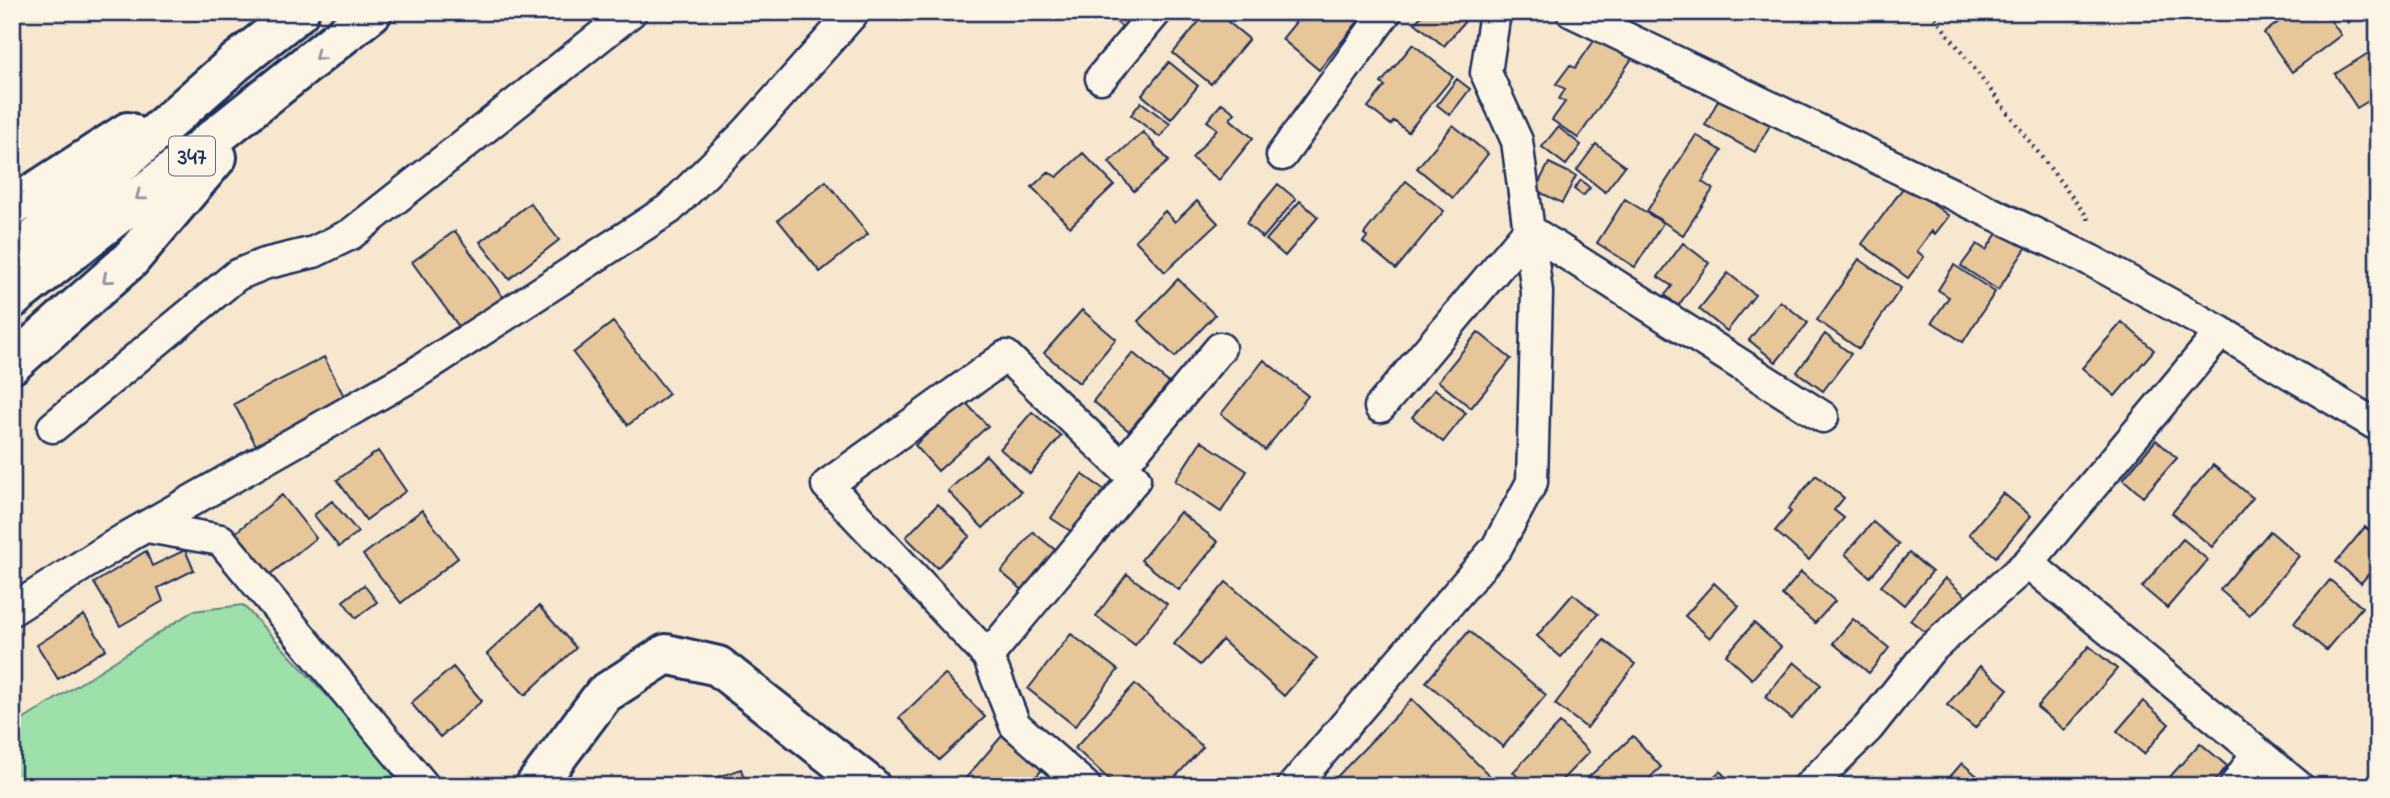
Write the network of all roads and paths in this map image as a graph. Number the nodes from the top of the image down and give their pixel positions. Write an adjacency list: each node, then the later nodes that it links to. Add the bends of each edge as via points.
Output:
1 (299, 12): 10 (main road, 347)
2 (372, 12): 12 (main road, 347, one-way to 12)
3 (631, 12): 25 (street, via 351,234 314,252 237,275)
4 (854, 12): 27 (street, via 747,132 669,209 413,375)
5 (1156, 12): 11 (street)
6 (1386, 12): 13 (street)
7 (1495, 12): 16 (street, via 1486,73 1517,141)
8 (1572, 12): 19 (street, via 2090,260)
9 (1931, 12): 15 (path)
10 (236, 63): 14 (main road); 17 (main road, 347)
11 (1101, 78)
12 (266, 99): 18 (main road, 347, one-way to 18); 21 (main road, one-way to 21, via 130,260)
13 (1282, 155)
14 (12, 207)
15 (2088, 218)
16 (1529, 230): 22 (street); 23 (street); 36 (street, via 1537,292 1531,482 1497,547)
17 (12, 259)
18 (12, 299)
19 (2221, 332): 24 (street); 28 (street)
20 (1220, 348): 26 (street)
21 (12, 364)
22 (1380, 407)
23 (1823, 417)
24 (2378, 426)
25 (53, 427)
26 (1122, 466): 30 (street, via 1135,478); 30 (street, via 1006,356 827,485)
27 (147, 527): 29 (street); 32 (street, via 221,540)
28 (2028, 563): 31 (street); 37 (street, via 1930,650 1868,728)
29 (12, 610)
30 (988, 656): 35 (street, via 1015,725)
31 (2256, 754): 38 (street); 39 (street)
32 (424, 786)
33 (536, 786): 34 (main road, via 604,694 666,654 718,666)
34 (870, 786)
35 (1085, 786)
36 (1293, 786)
37 (1810, 786)
38 (2235, 786)
39 (2298, 786)

